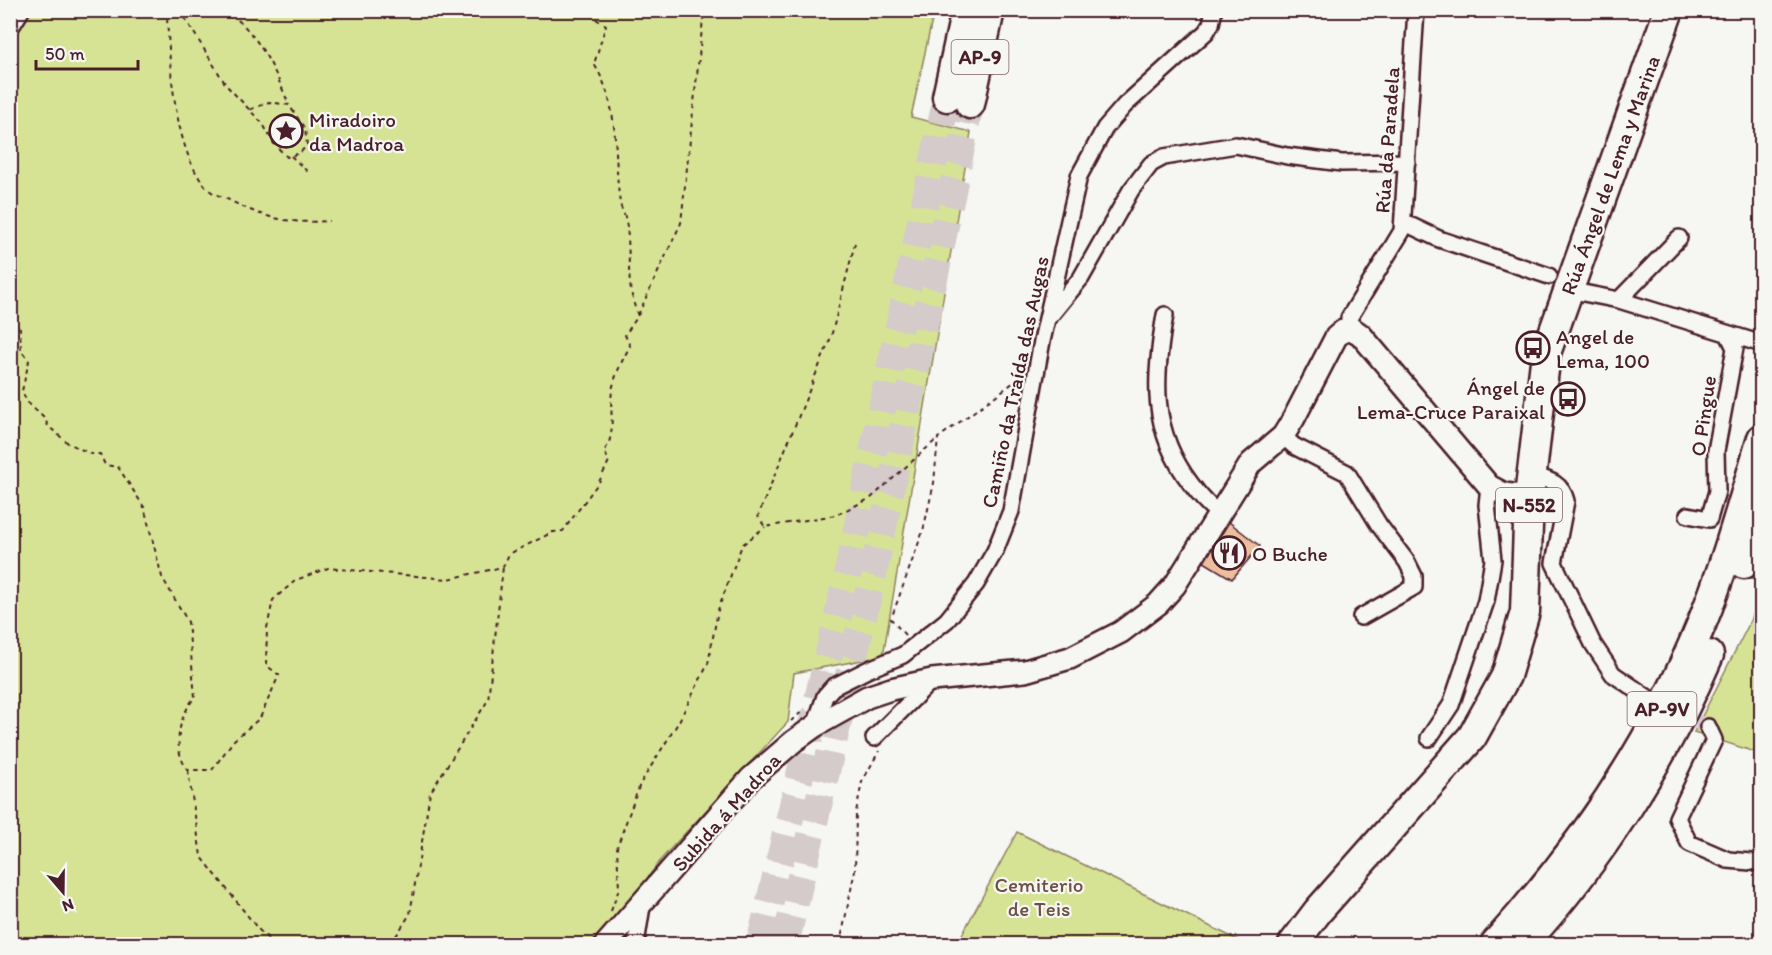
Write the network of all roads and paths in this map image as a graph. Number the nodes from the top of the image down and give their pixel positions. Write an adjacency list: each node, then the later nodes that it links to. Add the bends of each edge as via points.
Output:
1 (18, 10): 12 (street)
2 (169, 10): 18 (path, via 171,71 180,123 188,157 209,190 259,216 304,223)
3 (180, 10): 14 (path, via 226,85)
4 (223, 10): 13 (path, via 256,42 278,76)
5 (596, 10): 25 (path, via 596,19 606,25 594,64 605,81 615,123 620,206 626,219 628,283)
6 (704, 10): 25 (path, via 681,223)
7 (966, 10): 8 (highway, AP-9, via 959,100)
8 (990, 10)
9 (1214, 10): 26 (street, Camiño da Traída das Augas, via 1206,32 1105,128 1079,176)
10 (1416, 10): 16 (street, Rúa da Paradela)
11 (1669, 10): 22 (highway, Rúa Ángel de Lema y Marina / N-552)
12 (10, 22)
13 (289, 105): 14 (path, via 269,102); 15 (path, via 305,129 307,145)
14 (249, 110): 15 (path, via 274,144 287,157)
15 (291, 156): 17 (path)
16 (1407, 162): 19 (street, Rúa da Paradela); 26 (street, via 1342,163 1236,145 1164,158 1151,164 1131,190 1081,278)
17 (310, 174)
18 (330, 221)
19 (1403, 222): 22 (street); 28 (street, Rúa da Paradela, via 1402,231 1349,318)
20 (1680, 238): 23 (street)
21 (855, 243): 40 (path, via 831,337 758,516)
22 (1559, 283): 23 (street); 36 (highway, Rúa Ángel de Lema y Marina / N-552)
23 (1620, 300): 29 (street)
24 (1165, 315): 38 (street, via 1157,385 1165,442 1175,464)
25 (638, 316): 41 (path, via 626,335 630,346 615,375 611,443 604,451 609,461 599,482 563,531 509,554)
26 (1047, 320): 31 (street, Camiño da Traída das Augas)
27 (10, 324): 50 (path, via 20,328 21,350 29,361 22,391 27,402 68,442 91,454 100,454 105,465 118,467 144,507 162,578 188,622 195,697 184,710 178,746 180,760)
28 (1349, 329): 32 (street, Subida á Madroa, via 1336,337); 35 (street, via 1361,335)
29 (1728, 334): 30 (street); 39 (street, O Pingue, via 1735,348 1716,451 1718,491 1709,519)
30 (1754, 342)
31 (1038, 365): 33 (path); 43 (street, Camiño da Traída das Augas, via 1013,503 1004,532 957,610)
32 (1283, 436): 38 (street, Subida á Madroa, via 1251,463); 42 (street, via 1294,446 1347,473 1414,576 1414,587)
33 (938, 438): 40 (path, via 871,498 836,515); 43 (path, via 934,483 923,531 891,619)
34 (1761, 438): 60 (highway, AP-9V, via 1727,556 1671,693 1606,807 1561,868)
35 (1489, 486): 36 (street, via 1504,494); 49 (street, via 1487,505 1493,560 1486,601 1452,705)
36 (1530, 486): 45 (street, via 1550,480 1564,492 1566,501 1554,563 1593,644 1613,674); 59 (highway, Rúa Ángel de Lema y Marina / N-552, via 1525,612 1506,676 1472,737 1318,911)
37 (1761, 511): 61 (highway, AP-9V, via 1719,630 1691,697 1660,755 1578,878)
38 (1220, 514): 44 (street, Subida á Madroa, via 1158,604 1120,632 1070,658 1025,671)
39 (1688, 515)
40 (765, 527): 53 (path, via 742,545 718,610 708,664 640,784 617,847 619,890)
41 (503, 567): 50 (path, via 448,579 328,568 296,580 273,600 266,665 279,675 260,718 234,740 212,770); 55 (path, via 488,700 430,793 410,914)
42 (1361, 617)
43 (916, 647): 46 (street, Camiño da Traída das Augas, via 833,687 825,696)
44 (932, 680): 46 (street, Subida á Madroa, via 867,697); 48 (street)
45 (1651, 700)
46 (815, 726): 52 (street, Subida á Madroa, via 751,778)
47 (1708, 727): 51 (street, via 1714,740 1677,818 1689,843 1728,860)
48 (874, 738): 58 (path, via 881,741 876,759 862,782 856,812 855,870)
49 (1429, 738)
50 (188, 770): 54 (path, via 201,856)
51 (1761, 863)
52 (642, 906): 56 (street, Subida á Madroa); 57 (street)
53 (609, 919)
54 (274, 945)
55 (391, 945)
56 (606, 945)
57 (636, 945)
58 (840, 945)
59 (1293, 945)
60 (1495, 945)
61 (1523, 945)

